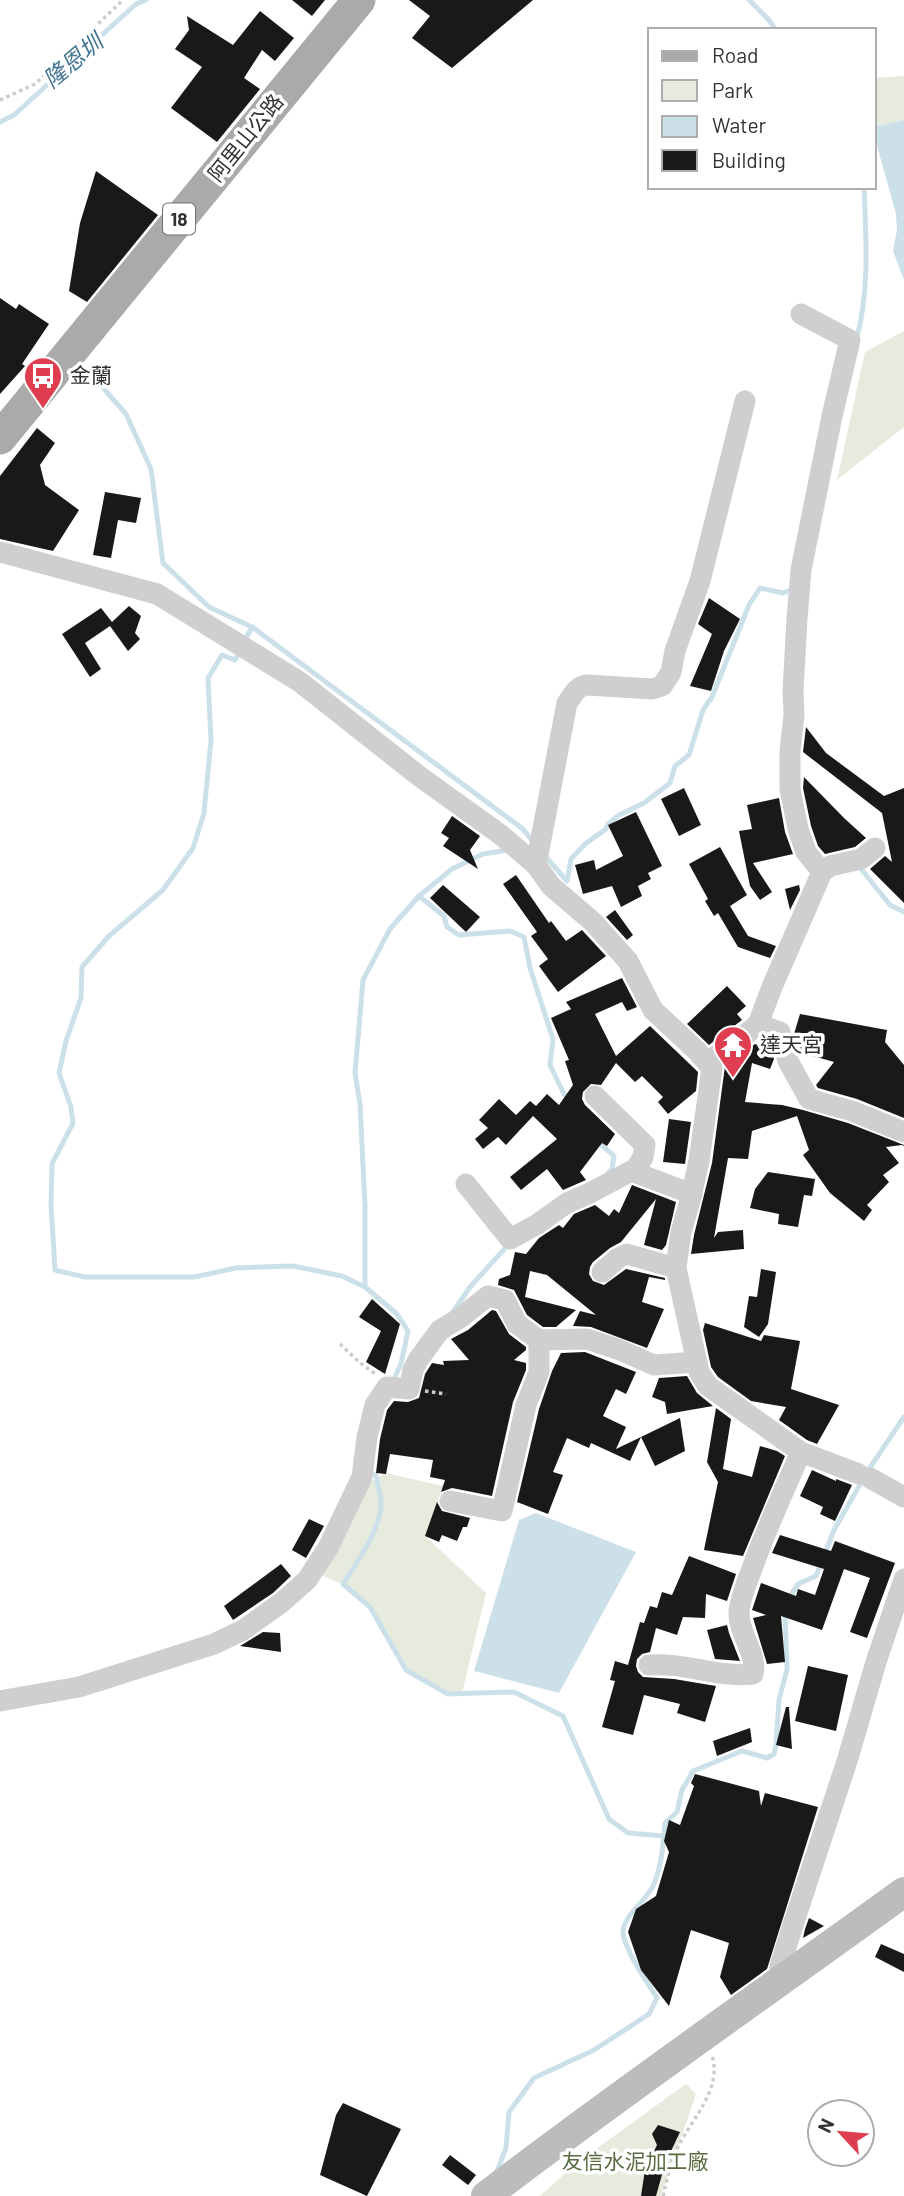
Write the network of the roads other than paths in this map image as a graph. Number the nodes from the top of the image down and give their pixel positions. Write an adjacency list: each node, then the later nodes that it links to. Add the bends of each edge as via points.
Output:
1 (359, 0): 4 (main road, 阿里山公路 / 18)
2 (801, 314): 8 (street, via 850,340 801,570 790,751 789,789 798,829 806,852)
3 (745, 401): 7 (street, via 700,581 671,672 662,686 652,690 582,686 567,703)
4 (0, 438)
5 (0, 552): 7 (street, via 157,594 300,682)
6 (875, 848): 8 (street, via 861,859)
7 (536, 865): 10 (street, via 551,886 593,922 628,961 653,1010)
8 (822, 872): 9 (street)
9 (758, 1024): 10 (street); 12 (street, via 780,1032 788,1061 808,1099)
10 (707, 1062): 15 (street, via 712,1068)
11 (595, 1096): 13 (street, via 645,1145)
12 (904, 1132)
13 (634, 1172): 14 (street, via 567,1203 510,1239); 15 (street)
14 (466, 1184)
15 (692, 1194): 16 (street)
16 (676, 1268): 17 (street, via 627,1254); 19 (street)
17 (602, 1272)
18 (539, 1340): 19 (street, via 587,1339 653,1365); 22 (street, via 539,1371 526,1405 502,1511); 25 (street, via 517,1324 505,1300 488,1296 440,1330 418,1360 409,1389 387,1387 375,1405 362,1477 307,1580 243,1630 214,1644 79,1687)
19 (697, 1362): 20 (street, via 708,1386)
20 (801, 1452): 21 (street, via 865,1476); 24 (street, via 768,1524 739,1612 755,1666 753,1674 735,1676)
21 (904, 1497)
22 (450, 1501)
23 (904, 1579): 27 (street, via 780,1966)
24 (649, 1665)
25 (0, 1702)
26 (904, 1892): 27 (street)
27 (779, 1983): 28 (street)
28 (486, 2196)

